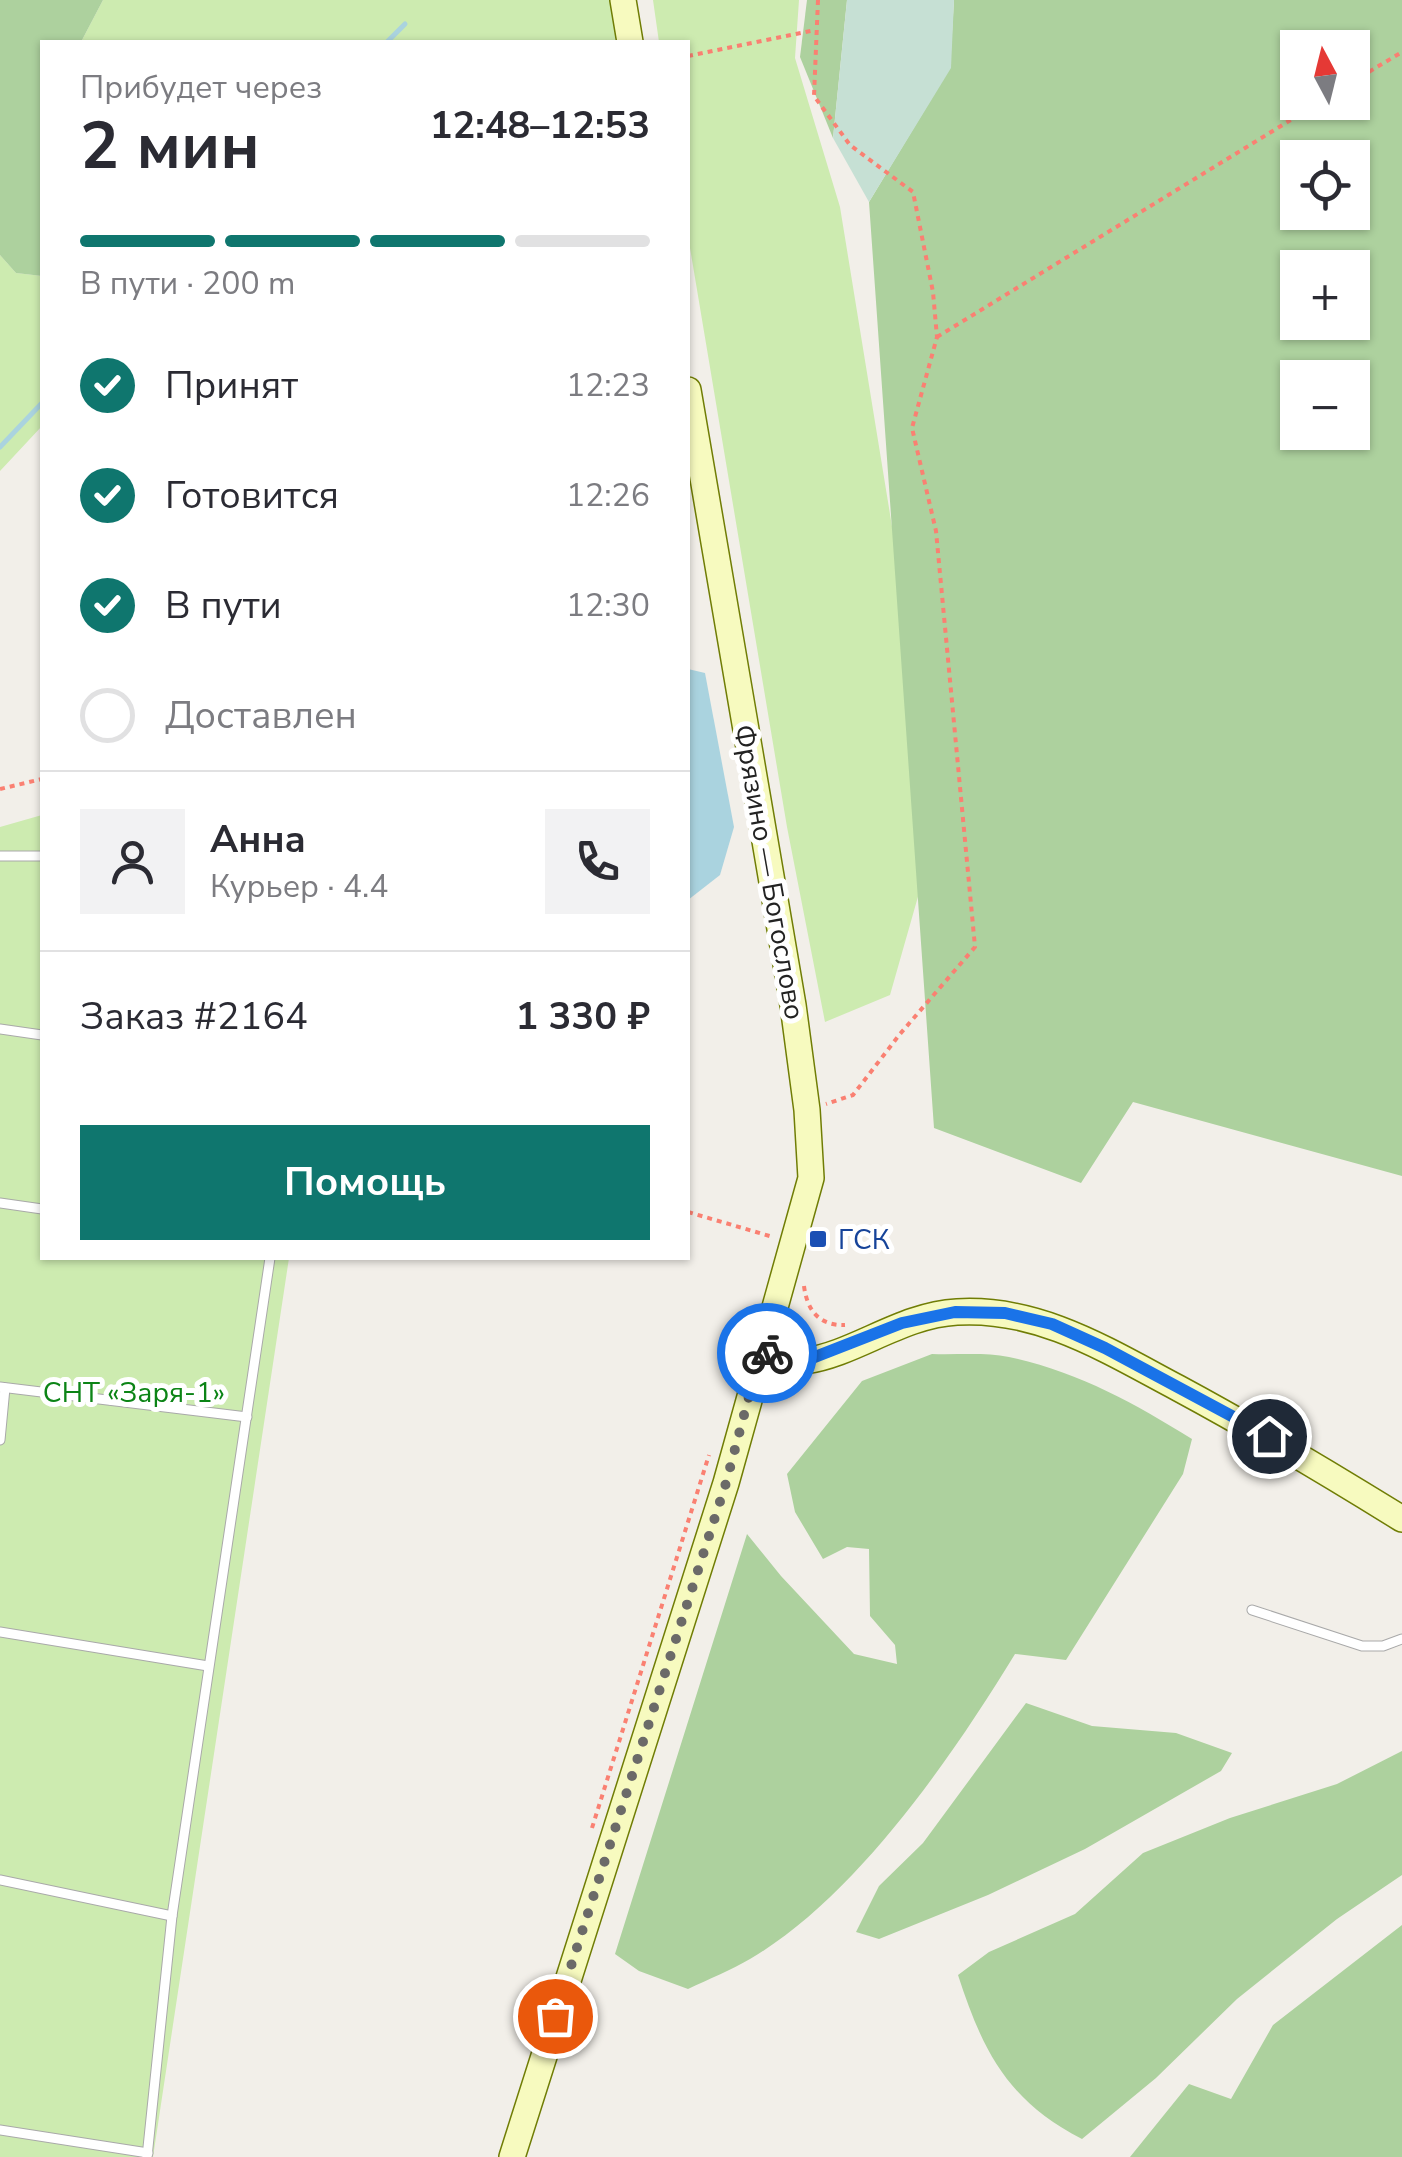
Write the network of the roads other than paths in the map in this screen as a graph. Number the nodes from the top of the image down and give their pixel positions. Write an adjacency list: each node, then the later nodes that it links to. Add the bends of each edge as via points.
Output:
1 (623, 0): 2 (street)
2 (630, 40)
3 (690, 402): 11 (street, Фрязино — Богослово, via 807,1110 811,1178)
4 (0, 856): 5 (lane)
5 (40, 856)
6 (0, 1029): 7 (lane)
7 (40, 1035)
8 (0, 1203): 9 (lane)
9 (40, 1209)
10 (270, 1260): 13 (lane)
11 (761, 1351): 15 (street, via 802,1362 902,1323 955,1312 1005,1313 1052,1324 1269,1436); 24 (street, Фрязино — Богослово, via 726,1483)
12 (3, 1387): 13 (lane); 14 (lane)
13 (247, 1417): 19 (lane)
14 (0, 1440)
15 (1402, 1519)
16 (1252, 1610): 18 (lane, via 1362,1646)
17 (0, 1632): 19 (lane)
18 (1402, 1639)
19 (208, 1666): 21 (lane)
20 (0, 1880): 21 (lane)
21 (172, 1916): 23 (lane)
22 (0, 2130): 23 (lane)
23 (148, 2155)
24 (512, 2157)

